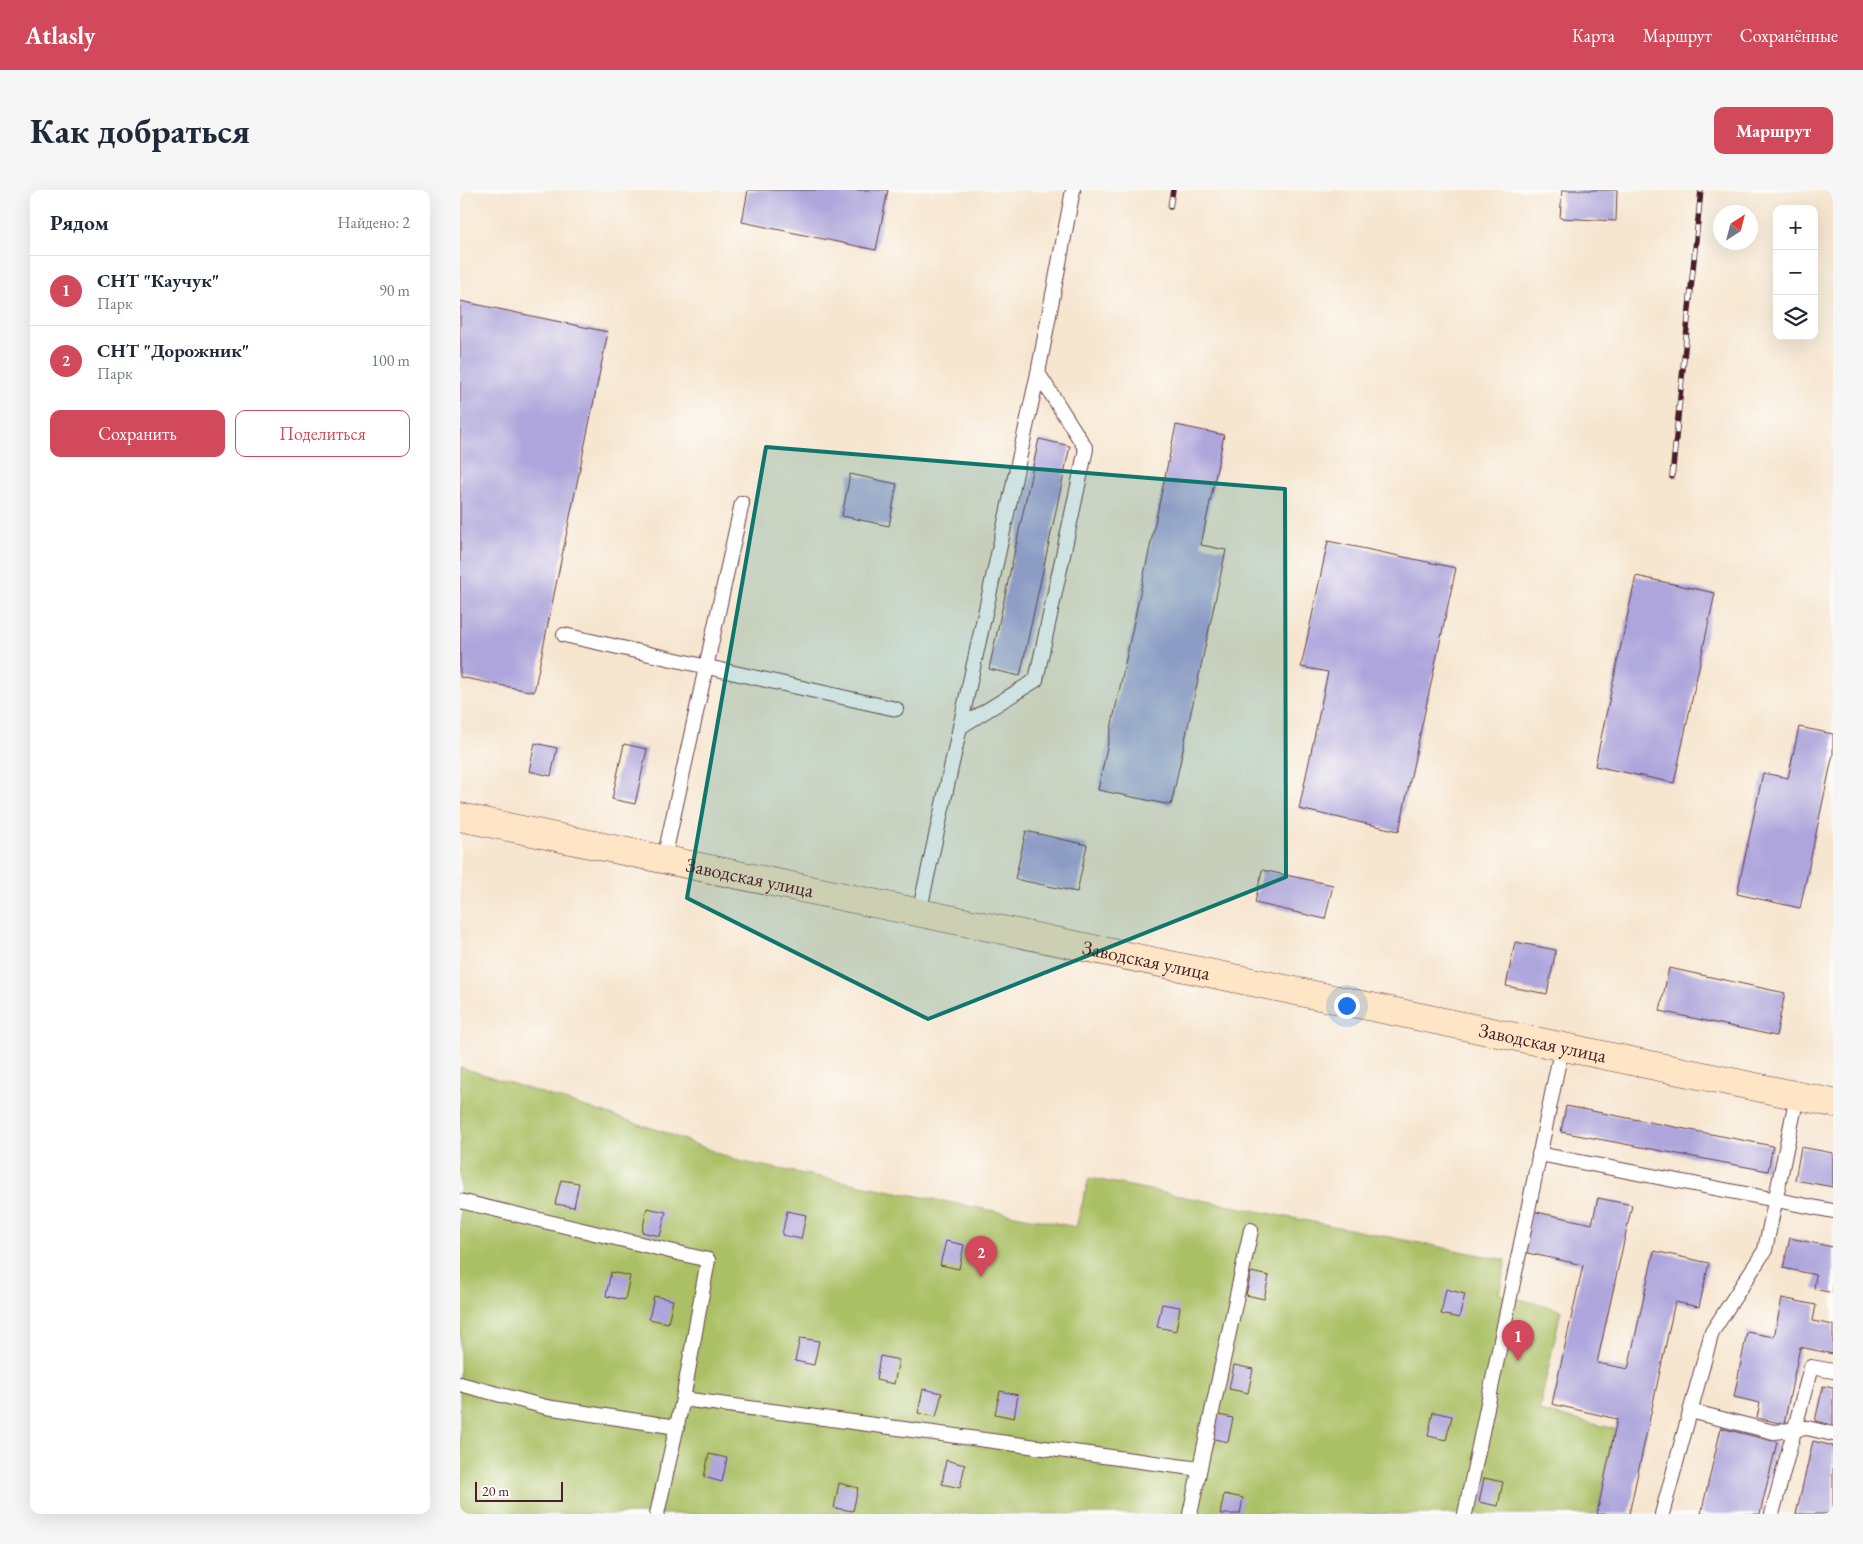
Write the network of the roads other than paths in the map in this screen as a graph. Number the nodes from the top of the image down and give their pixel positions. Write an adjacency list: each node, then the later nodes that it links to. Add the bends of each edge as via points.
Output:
1 (1073, 190): 2 (lane)
2 (1038, 373): 7 (lane); 7 (lane, via 1086,449 1036,680)
3 (742, 504): 5 (lane)
4 (564, 635): 5 (lane)
5 (706, 667): 6 (lane); 9 (lane)
6 (896, 709)
7 (960, 727): 10 (lane)
8 (460, 817): 9 (main road, Заводская улица)
9 (664, 859): 10 (main road, Заводская улица)
10 (920, 913): 11 (main road, Заводская улица)
11 (1562, 1046): 12 (main road, Заводская улица); 14 (lane)
12 (1797, 1096): 13 (main road, Заводская улица); 15 (lane)
13 (1833, 1104)
14 (1539, 1154): 15 (lane); 29 (lane)
15 (1775, 1200): 17 (lane); 22 (lane, via 1765,1250 1712,1332)
16 (460, 1201): 21 (lane, via 708,1260)
17 (1833, 1211)
18 (1251, 1230): 26 (lane)
19 (1833, 1372): 24 (lane, via 1810,1367)
20 (460, 1384): 23 (lane, via 546,1407)
21 (683, 1398): 23 (lane); 26 (lane)
22 (1690, 1411): 24 (lane, via 1774,1432); 30 (lane)
23 (677, 1427): 27 (lane)
24 (1794, 1430): 25 (lane, via 1807,1428); 31 (lane)
25 (1833, 1434)
26 (1199, 1469): 28 (lane)
27 (657, 1514)
28 (1190, 1514)
29 (1465, 1514)
30 (1662, 1514)
31 (1772, 1514)

